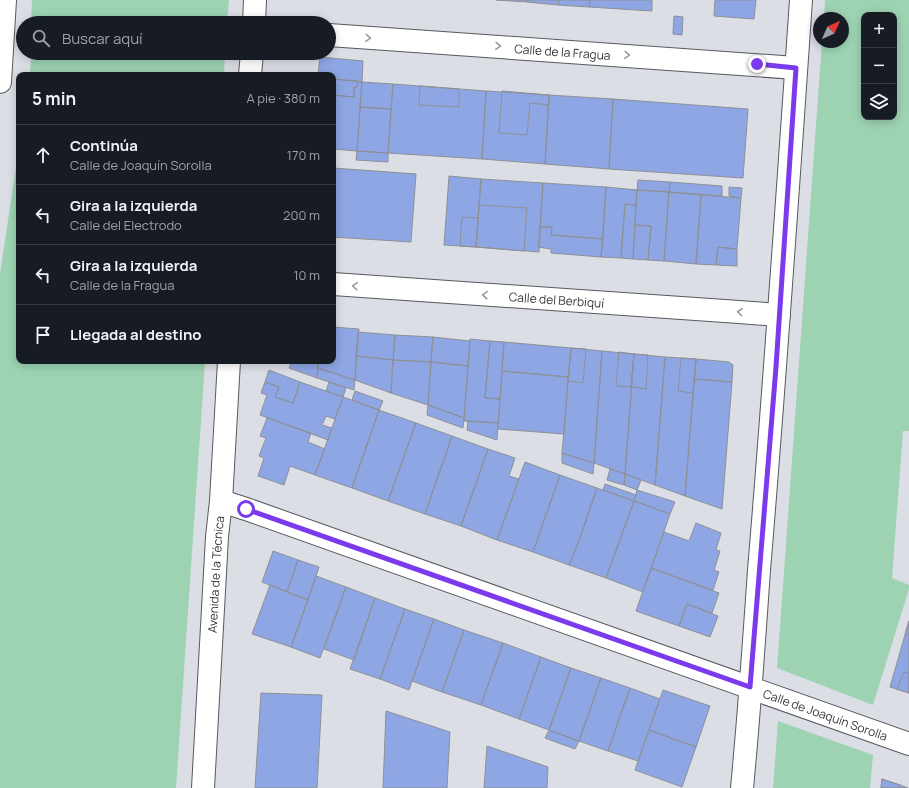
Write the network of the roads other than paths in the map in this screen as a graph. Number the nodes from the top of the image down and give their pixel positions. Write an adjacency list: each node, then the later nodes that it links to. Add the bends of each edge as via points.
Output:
1 (5, 0): 9 (street)
2 (255, 0): 4 (street)
3 (801, 0): 7 (street)
4 (254, 16)
5 (336, 35): 7 (street, Calle de la Fragua, one-way to 7)
6 (251, 60): 8 (street)
7 (796, 68): 11 (street)
8 (250, 72)
9 (0, 82)
10 (336, 284): 11 (street, Calle del Berbiquí, one-way to 10)
11 (779, 315): 14 (street)
12 (229, 364): 13 (street, Avenida de la Técnica)
13 (221, 501): 14 (street, Calle de Joaquín Sorolla); 16 (street, Avenida de la Técnica)
14 (750, 687): 15 (street, Calle de Joaquín Sorolla); 17 (street)
15 (909, 744)
16 (203, 788)
17 (742, 788)

